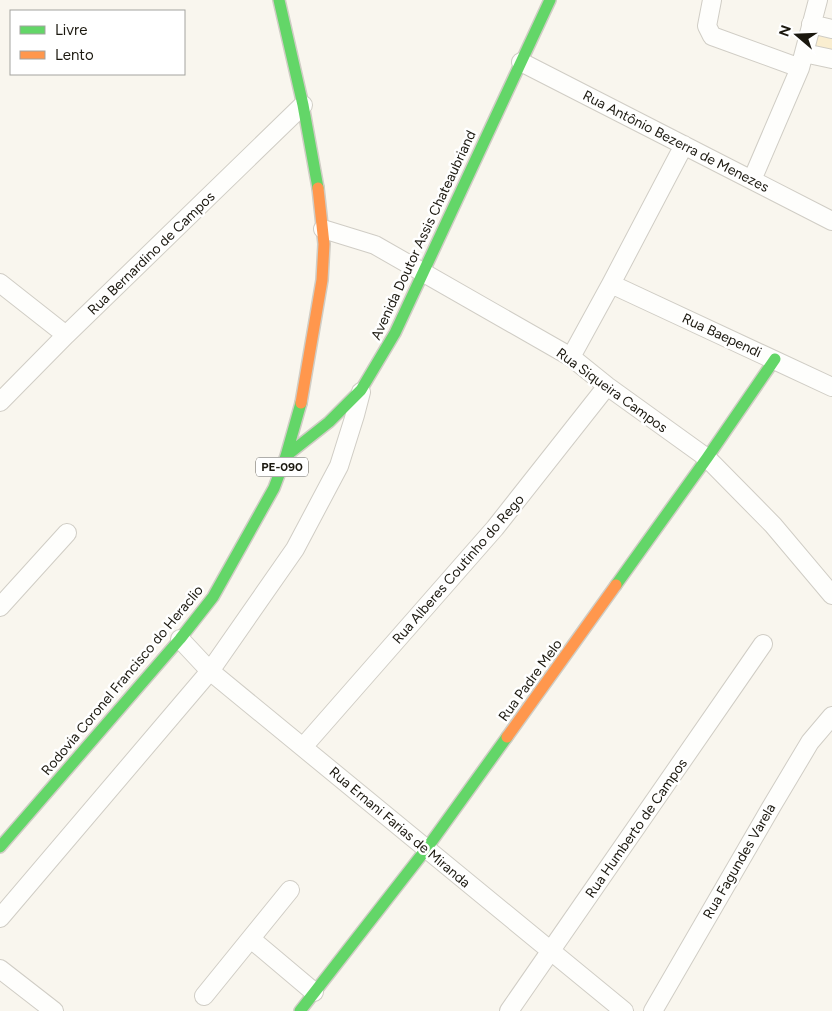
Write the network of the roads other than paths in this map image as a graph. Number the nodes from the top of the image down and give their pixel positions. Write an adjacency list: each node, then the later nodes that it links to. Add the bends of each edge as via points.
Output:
1 (279, 0): 10 (main road, Rodovia Coronel Francisco do Heraclio / PE-090)
2 (550, 0): 9 (main road, Avenida Doutor Assis Chateaubriand)
3 (712, 0): 8 (street, via 708,26 712,36)
4 (818, 0): 5 (street)
5 (811, 24): 6 (street); 8 (street)
6 (832, 29)
7 (832, 59): 8 (street)
8 (802, 60): 12 (street)
9 (521, 62): 11 (street, Rua Antônio Bezerra de Menezes); 15 (main road, Avenida Doutor Assis Chateaubriand)
10 (303, 105): 14 (main road, Rodovia Coronel Francisco do Heraclio / PE-090); 18 (street, Rua Bernardino de Campos)
11 (684, 145): 12 (street, Rua Antônio Bezerra de Menezes); 17 (street)
12 (752, 180): 13 (street, Rua Antônio Bezerra de Menezes)
13 (832, 220)
14 (323, 229): 15 (street, Rua Siqueira Campos, via 375,244); 25 (main road, Rodovia Coronel Francisco do Heraclio / PE-090, via 322,280 300,409)
15 (422, 270): 19 (street, Rua Siqueira Campos); 23 (main road, Avenida Doutor Assis Chateaubriand, via 395,333)
16 (0, 283): 18 (street)
17 (611, 284): 19 (street); 20 (street, Rua Baependi)
18 (66, 335): 24 (street, Rua Bernardino de Campos)
19 (571, 357): 21 (street, Rua Siqueira Campos)
20 (775, 360): 22 (street, Rua Baependi); 26 (main road, Rua Padre Melo)
21 (607, 386): 26 (street, Rua Siqueira Campos); 34 (street, Rua Alberes Coutinho do Rego, via 495,528)
22 (832, 387)
23 (361, 390): 25 (main road, Avenida Doutor Assis Chateaubriand, via 329,422); 32 (street, via 340,466 296,549)
24 (0, 402)
25 (286, 456): 30 (main road, Rodovia Coronel Francisco do Heraclio / PE-090, via 274,488 213,597)
26 (707, 458): 28 (street, Rua Siqueira Campos, via 773,525); 36 (main road, Rua Padre Melo)
27 (67, 533): 29 (street)
28 (832, 596)
29 (0, 607)
30 (180, 639): 32 (street, Rua Ernani Farias de Miranda); 35 (main road, Rodovia Coronel Francisco do Heraclio / PE-090)
31 (762, 644): 40 (street, Rua Humberto de Campos)
32 (210, 671): 34 (street, Rua Ernani Farias de Miranda); 38 (street)
33 (832, 716): 48 (street, Rua Fagundes Varela, via 810,742)
34 (303, 747): 36 (street, Rua Ernani Farias de Miranda)
35 (0, 847)
36 (427, 848): 40 (street, Rua Ernani Farias de Miranda); 42 (main road, Rua Padre Melo)
37 (290, 890): 39 (street)
38 (0, 918)
39 (251, 938): 42 (street); 43 (street)
40 (550, 952): 46 (street, Rua Humberto de Campos); 47 (street, Rua Ernani Farias de Miranda)
41 (0, 969): 44 (street)
42 (314, 992): 45 (main road, Rua Padre Melo)
43 (204, 996)
44 (54, 1011)
45 (300, 1011)
46 (509, 1011)
47 (624, 1011)
48 (653, 1011)

